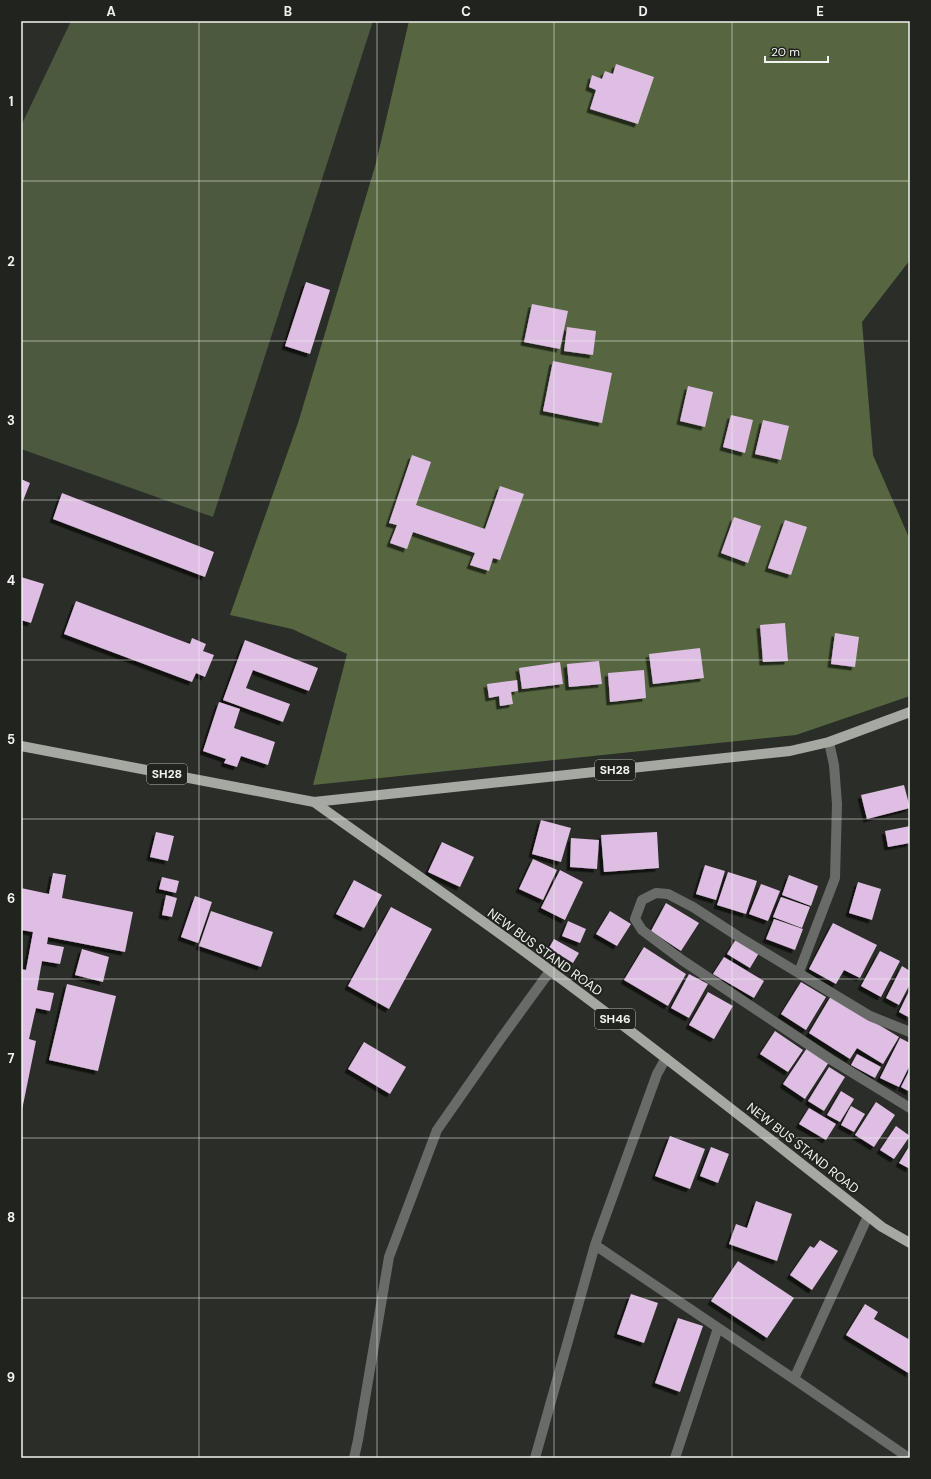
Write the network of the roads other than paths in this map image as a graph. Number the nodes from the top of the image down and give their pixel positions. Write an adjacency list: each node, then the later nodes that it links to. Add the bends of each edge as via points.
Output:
1 (910, 712): 2 (main road, SH28)
2 (828, 742): 4 (main road, SH28, via 790,751); 6 (street, via 834,765 837,804 836,878)
3 (21, 746): 4 (main road, SH28)
4 (314, 802): 5 (main road, NEW BUS STAND ROAD / SH46)
5 (550, 971): 8 (main road, NEW BUS STAND ROAD / SH46); 15 (street, via 437,1130 389,1257)
6 (799, 972): 7 (street, via 870,1016); 9 (street, via 668,894 656,893 642,900 635,919 642,930 682,960 830,1059)
7 (910, 1032)
8 (666, 1058): 10 (main road, NEW BUS STAND ROAD / SH46); 12 (street, via 657,1074)
9 (910, 1108)
10 (868, 1216): 11 (main road, NEW BUS STAND ROAD / SH46); 14 (street)
11 (910, 1243)
12 (595, 1245): 13 (street); 16 (street)
13 (718, 1328): 14 (street); 17 (street)
14 (794, 1379): 18 (street)
15 (354, 1458)
16 (535, 1458)
17 (675, 1458)
18 (909, 1458)

